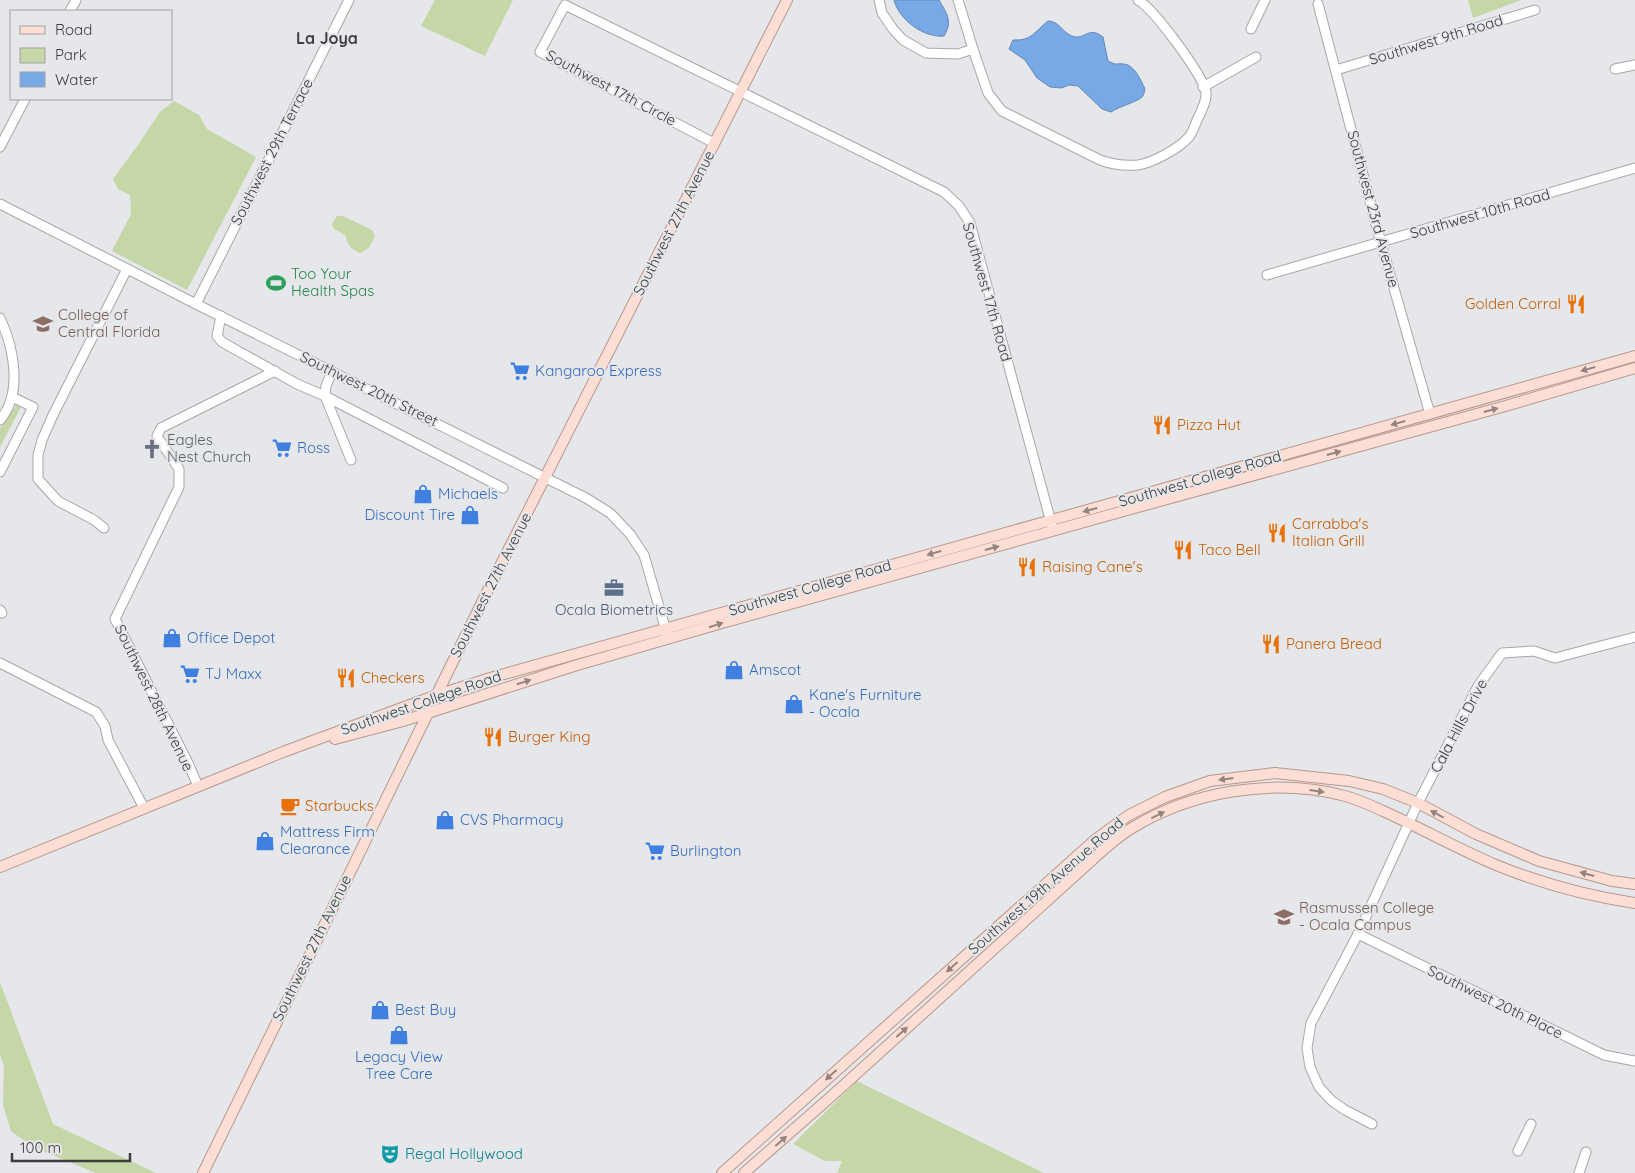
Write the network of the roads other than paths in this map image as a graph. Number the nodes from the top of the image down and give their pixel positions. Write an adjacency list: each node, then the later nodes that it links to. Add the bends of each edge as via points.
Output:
1 (349, 0): 25 (street, Southwest 29th Terrace)
2 (786, 0): 16 (main road, Southwest 27th Avenue)
3 (880, 0): 10 (street, via 882,13 893,29 903,40 926,54 958,54)
4 (958, 0): 10 (street)
5 (1138, 0): 15 (street, via 1163,23)
6 (1265, 0): 9 (street)
7 (1318, 4): 14 (street, Southwest 23rd Avenue)
8 (1535, 10): 14 (street, Southwest 9th Road)
9 (1251, 29)
10 (973, 49): 15 (street, via 988,93 1002,111 1111,164 1138,165 1170,153 1189,137 1203,107)
11 (1256, 57): 15 (street)
12 (1635, 65): 13 (street)
13 (1615, 69)
14 (1336, 70): 22 (street, Southwest 23rd Avenue)
15 (1204, 87)
16 (740, 91): 18 (main road, Southwest 27th Avenue); 18 (street, Southwest 17th Circle, via 565,5 552,28 540,52); 41 (street, Southwest 17th Road, via 944,192 960,206 970,223)
17 (24, 100): 19 (street)
18 (714, 143): 39 (main road, Southwest 27th Avenue)
19 (0, 147)
20 (1635, 168): 22 (street, Southwest 10th Road)
21 (0, 204): 23 (street, Southwest 20th Street)
22 (1381, 243): 24 (street, Southwest 10th Road); 35 (street, Southwest 23rd Avenue)
23 (126, 268): 25 (street, Southwest 20th Street); 42 (street, via 66,389 38,455 38,479 58,501)
24 (1267, 275)
25 (196, 304): 26 (street, Southwest 20th Street)
26 (221, 316): 30 (street, via 217,336 222,342); 31 (street, Southwest 20th Street)
27 (0, 318): 34 (street, via 13,362)
28 (1635, 356): 35 (main road, Southwest College Road, one-way to 35)
29 (1635, 368): 41 (main road, Southwest College Road, one-way to 29, via 1502,407)
30 (275, 371): 32 (street); 49 (street, Southwest 28th Avenue, via 161,428 157,436 179,469 180,487 114,620)
31 (332, 371): 32 (street); 39 (street, Southwest 20th Street)
32 (325, 396): 37 (street); 40 (street)
33 (0, 398): 34 (street)
34 (11, 400): 36 (street); 38 (street, via 33,407)
35 (1430, 414): 41 (main road, Southwest College Road, one-way to 41)
36 (0, 420)
37 (351, 460)
38 (0, 472)
39 (546, 476): 43 (street, Southwest 20th Street, via 610,513 630,534 644,555); 47 (main road, Southwest 27th Avenue)
40 (503, 488)
41 (1052, 526): 43 (main road, Southwest College Road, one-way to 43); 45 (main road, Southwest College Road, one-way to 41)
42 (104, 528)
43 (666, 629): 45 (street, Southwest 20th Street); 47 (main road, Southwest College Road)
44 (1635, 637): 50 (street, Cala Hills Drive, via 1556,658 1534,651 1502,653 1478,686)
45 (669, 639): 48 (main road, Southwest College Road, one-way to 45)
46 (0, 663): 51 (street, via 96,712 106,726 108,740)
47 (437, 694): 48 (main road, Southwest 27th Avenue); 49 (main road, Southwest College Road)
48 (428, 712): 54 (main road, Southwest College Road, via 317,743); 63 (main road, Southwest 27th Avenue)
49 (198, 786): 51 (main road, Southwest College Road)
50 (1418, 804): 52 (street); 55 (main road, Southwest 19th Avenue Road, one-way to 50, via 1539,861); 64 (main road, Southwest 19th Avenue Road, one-way to 64, via 1383,789 1349,781 1274,773 1210,781 1165,797 1129,815 1088,846)
51 (144, 808): 53 (main road, Southwest College Road)
52 (1409, 823): 56 (main road, Southwest 19th Avenue Road, via 1496,865 1534,879 1589,895); 57 (street); 65 (main road, Southwest 19th Avenue Road, one-way to 52, via 1091,861 1133,828 1181,804 1237,790 1275,788 1342,795)
53 (0, 867)
54 (0, 872)
55 (1635, 884)
56 (1635, 903)
57 (1358, 934): 58 (street, Southwest 20th Place, via 1604,1056); 59 (street, via 1311,1023 1307,1048 1310,1067 1319,1087 1332,1101)
58 (1635, 1061)
59 (1372, 1124)
60 (1531, 1124): 61 (street)
61 (1518, 1151)
62 (1586, 1152): 66 (street)
63 (203, 1173)
64 (723, 1173)
65 (744, 1173)
66 (1579, 1173)

